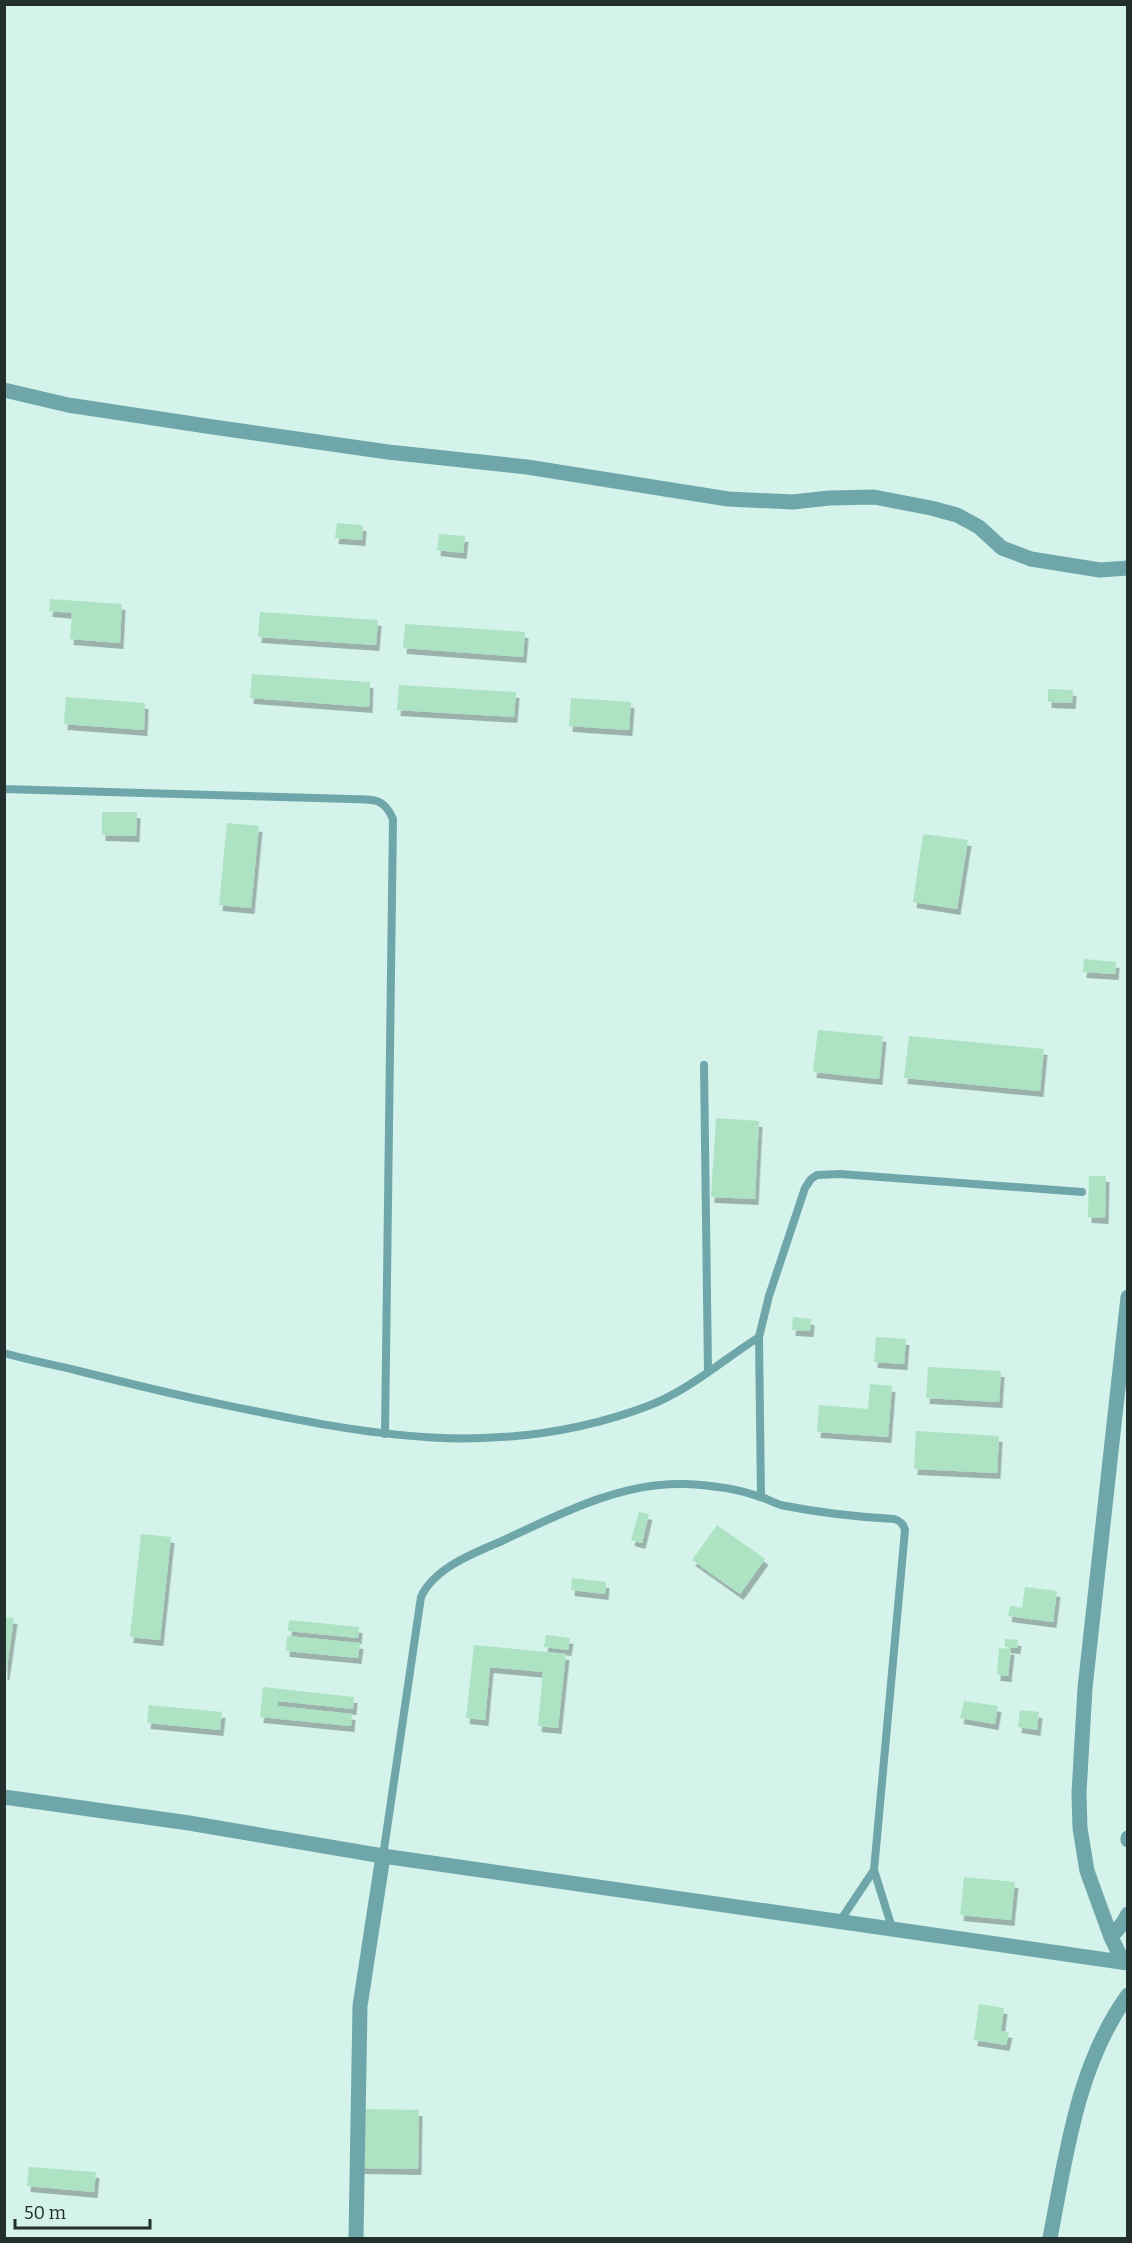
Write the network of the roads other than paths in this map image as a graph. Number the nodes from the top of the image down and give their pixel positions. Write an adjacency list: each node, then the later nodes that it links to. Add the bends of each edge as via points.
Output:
1 (4, 390): 2 (street, via 68,405 202,426 527,467 728,499 793,502 874,497 957,515 979,527 1002,548 1031,559 1100,570)
2 (1128, 568)
3 (4, 789): 10 (lane, via 377,800 387,807 393,819)
4 (704, 1065): 9 (lane)
5 (1082, 1192): 7 (lane, via 817,1175 801,1198)
6 (1128, 1297): 18 (street, via 1085,1688 1079,1793 1082,1849)
7 (759, 1336): 9 (lane); 11 (lane)
8 (4, 1353): 10 (lane, via 318,1425)
9 (708, 1371): 10 (lane, via 650,1405 589,1425 463,1440)
10 (385, 1434)
11 (761, 1497): 13 (lane, via 682,1484 651,1486 601,1498 474,1554 426,1586 421,1597); 14 (lane, via 784,1506 894,1519 905,1530)
12 (4, 1797): 13 (street, via 189,1822)
13 (382, 1856): 16 (street); 21 (street, via 360,2006)
14 (874, 1870): 16 (lane); 17 (lane)
15 (1128, 1914): 18 (street)
16 (840, 1921): 17 (street)
17 (892, 1928): 19 (street)
18 (1111, 1937): 19 (street)
19 (1125, 1963)
20 (1128, 1995): 22 (street, via 1111,2021 1086,2079)
21 (356, 2238)
22 (1050, 2238)

